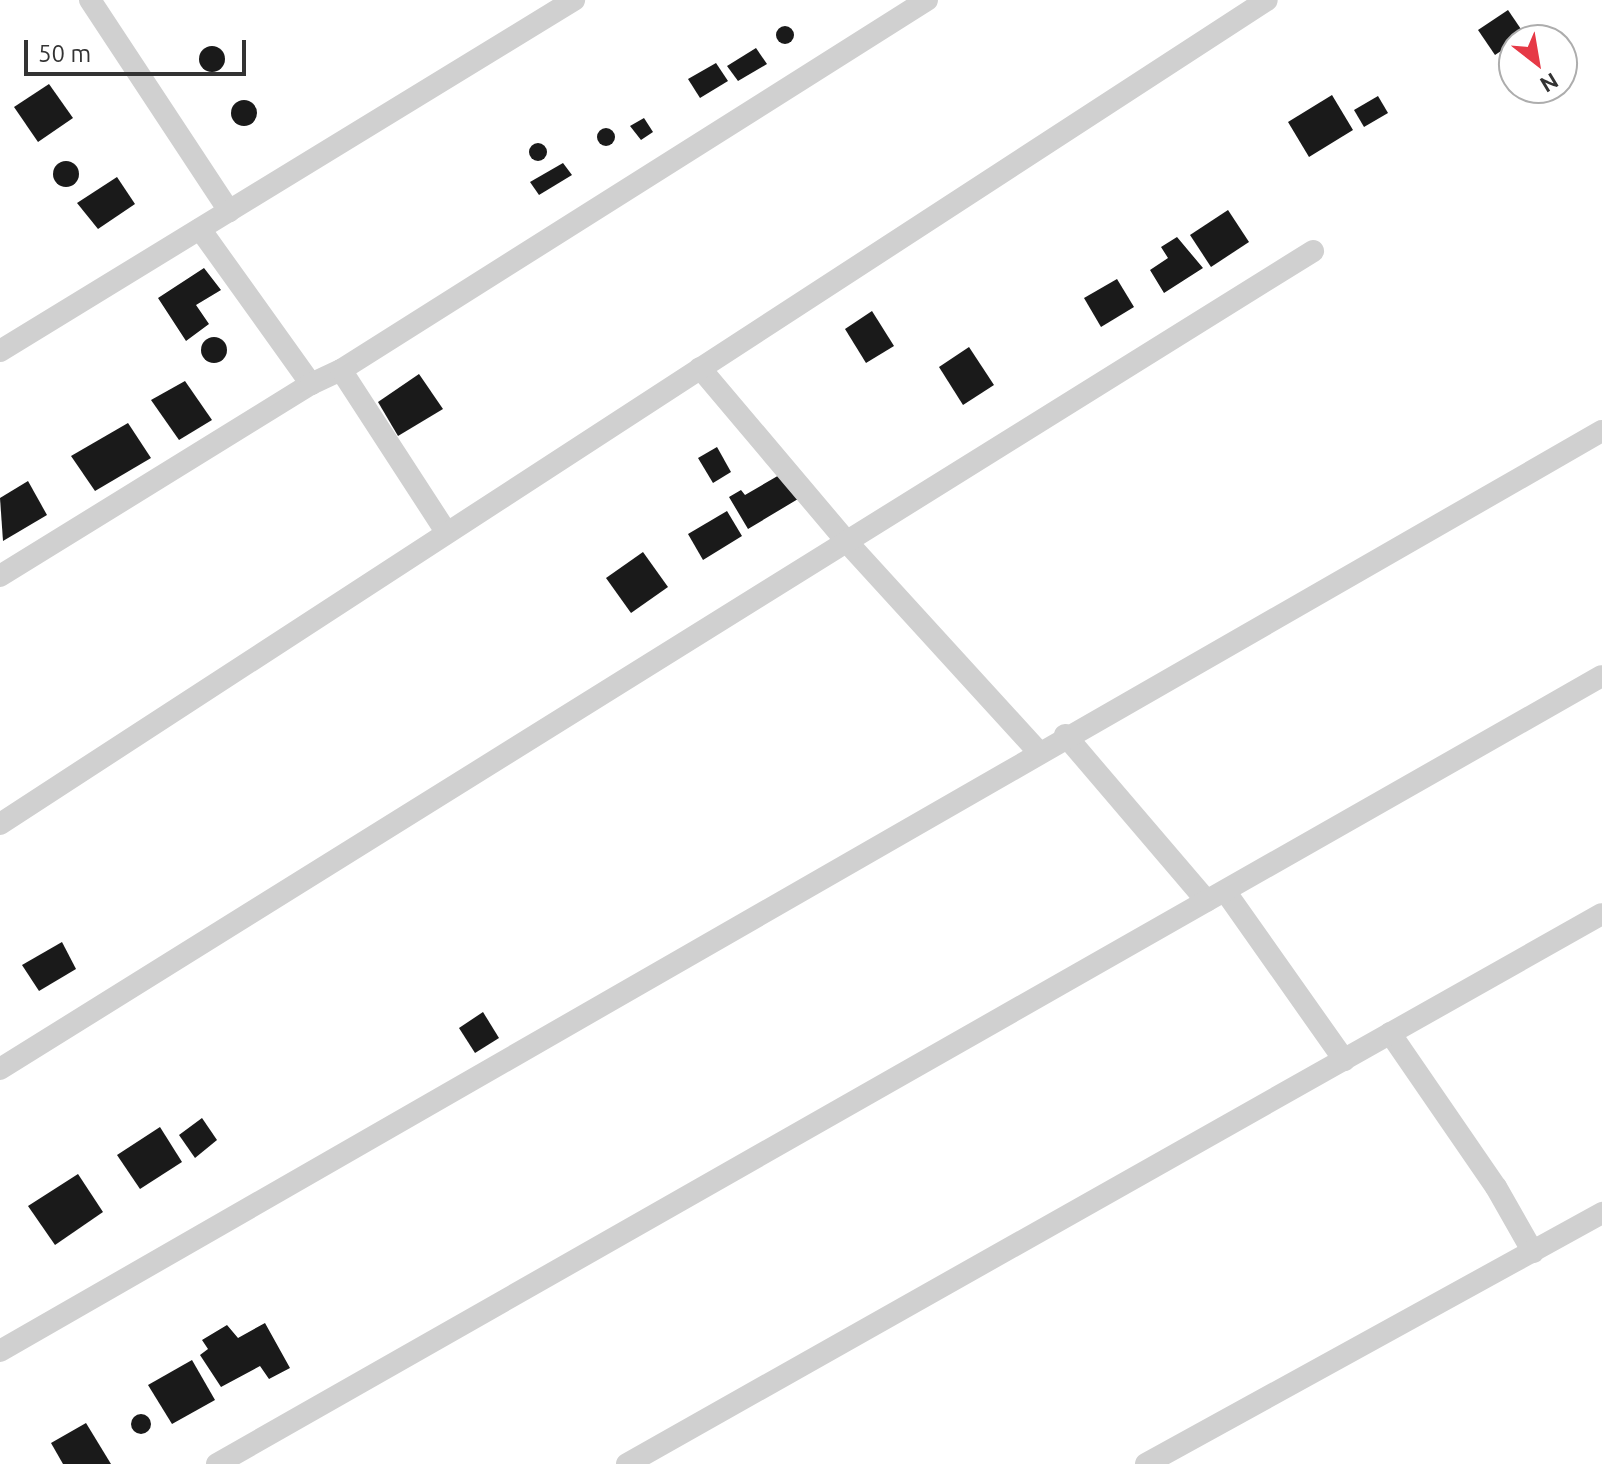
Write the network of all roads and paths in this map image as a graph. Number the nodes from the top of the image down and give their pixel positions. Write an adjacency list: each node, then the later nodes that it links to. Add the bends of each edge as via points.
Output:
1 (90, 0): 5 (street)
2 (574, 0): 5 (street)
3 (927, 0): 10 (street)
4 (1267, 0): 9 (street)
5 (229, 211): 6 (street)
6 (200, 229): 8 (street); 11 (street)
7 (1313, 251): 14 (street)
8 (0, 351)
9 (700, 368): 13 (street); 14 (street)
10 (341, 370): 11 (street); 13 (street)
11 (311, 384): 15 (street)
12 (1602, 431): 17 (street)
13 (447, 533): 19 (street)
14 (846, 541): 18 (street); 24 (street)
15 (0, 576)
16 (1602, 676): 20 (street)
17 (1065, 735): 18 (street); 20 (street)
18 (1038, 751): 27 (street)
19 (0, 824)
20 (1216, 896): 23 (street); 28 (street)
21 (1602, 914): 22 (street)
22 (1390, 1033): 23 (street); 26 (street, via 1496,1187)
23 (1344, 1060): 29 (street)
24 (0, 1069)
25 (1602, 1213): 26 (street)
26 (1533, 1252): 30 (street)
27 (0, 1351)
28 (217, 1464)
29 (627, 1464)
30 (1146, 1464)

